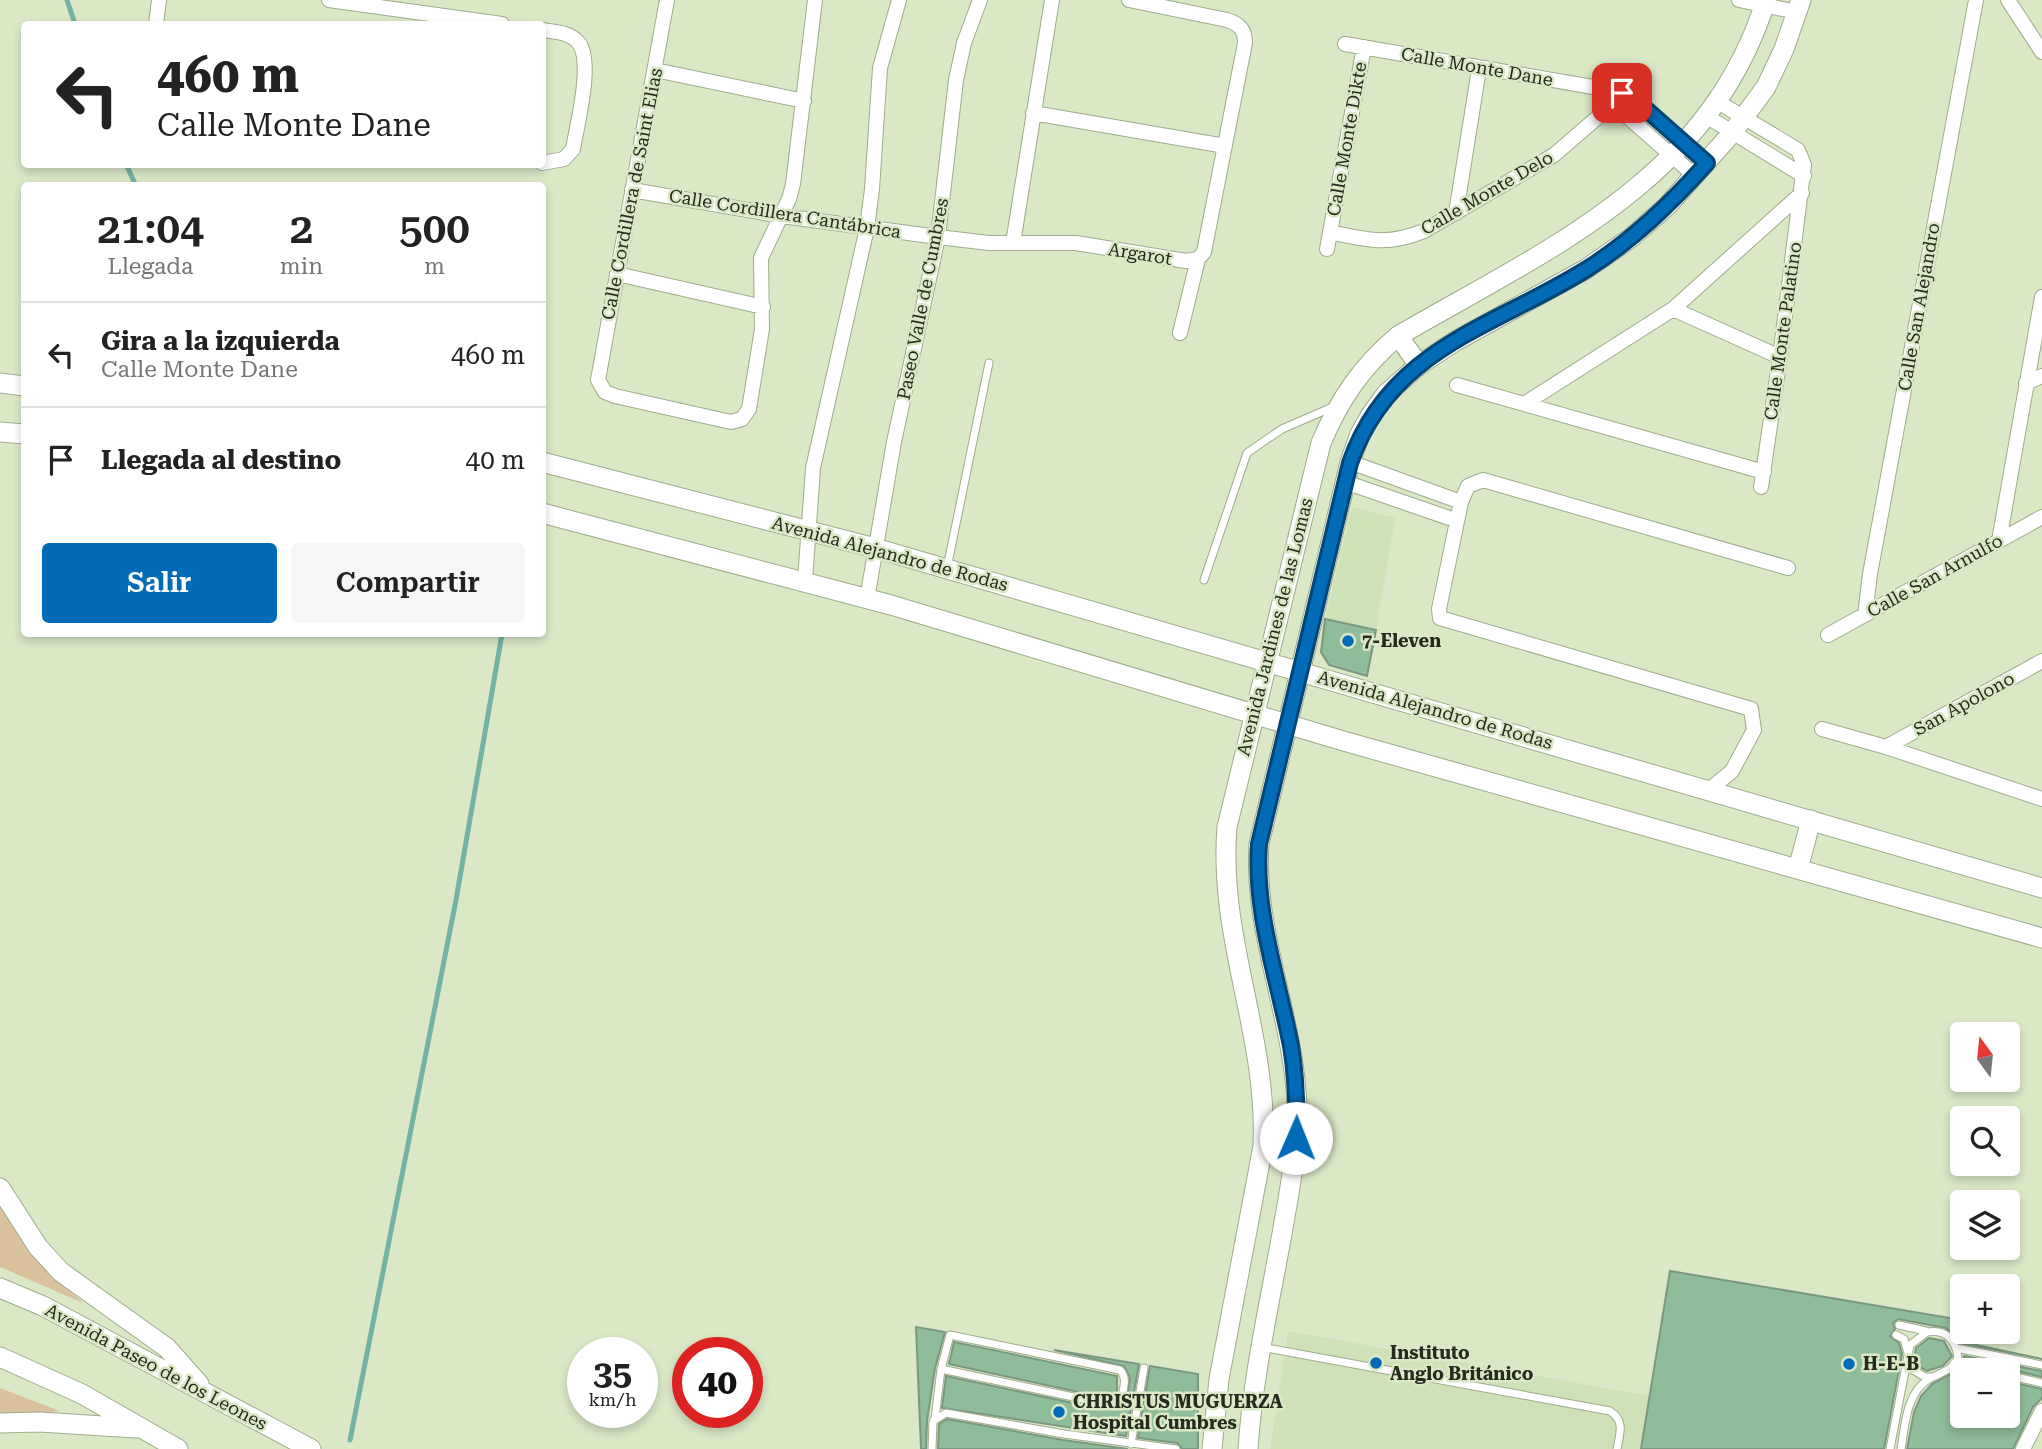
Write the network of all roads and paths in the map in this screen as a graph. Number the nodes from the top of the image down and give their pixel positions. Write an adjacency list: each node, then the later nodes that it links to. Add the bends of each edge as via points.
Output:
1 (159, 0): 14 (street)
2 (329, 0): 15 (street)
3 (667, 0): 21 (street, Calle Cordillera de Saint Elias)
4 (815, 0): 23 (street)
5 (899, 0): 37 (street, via 880,68)
6 (980, 0): 39 (street, Paseo Valle de Cumbres, via 956,80)
7 (1052, 0): 25 (street)
8 (1129, 0): 28 (street, Argarot, via 1240,26 1245,38)
9 (1738, 0): 12 (street)
10 (1976, 0): 76 (street, Calle San Alejandro)
11 (2008, 0): 19 (street)
12 (1765, 2): 13 (street); 24 (street, Avenida Jardines de las Lomas, via 1752,39)
13 (1799, 6): 26 (street, Avenida Jardines de las Lomas, via 1766,87)
14 (156, 21)
15 (480, 21)
16 (546, 31): 30 (street, via 564,33 578,43 586,60 573,149 564,159)
17 (1345, 44): 18 (street, Calle Monte Dane)
18 (1364, 47): 20 (street, Calle Monte Dane); 38 (street, Calle Monte Dikte)
19 (2042, 52)
20 (1479, 69): 22 (street, Calle Monte Dane, via 1576,83); 35 (street)
21 (655, 70): 23 (street); 33 (street, Calle Cordillera de Saint Elias)
22 (1615, 96): 29 (street, Calle Monte Dane, via 1639,103); 35 (street, Calle Monte Delo, via 1554,155)
23 (804, 101): 36 (street, via 793,184)
24 (1712, 109): 26 (street); 27 (street); 29 (street, Avenida Jardines de las Lomas)
25 (1033, 113): 28 (street); 40 (street)
26 (1744, 117): 27 (street, Avenida Jardines de las Lomas); 32 (street, via 1798,150)
27 (1732, 133): 31 (street, Avenida Jardines de las Lomas); 32 (street)
28 (1225, 146): 42 (street, Argarot, via 1204,252)
29 (1678, 148): 31 (street, Calle Monte Dane); 48 (street, Avenida Jardines de las Lomas, via 1634,192 1594,222)
30 (546, 162)
31 (1701, 170): 51 (street, Avenida Jardines de las Lomas, via 1632,237 1595,263)
32 (1804, 176): 34 (street, Calle Monte Palatino)
33 (632, 190): 36 (street, Calle Cordillera Cantábrica); 43 (street, Calle Cordillera de Saint Elias)
34 (1802, 193): 46 (street); 49 (street, Calle Monte Palatino)
35 (1456, 213): 38 (street, Calle Monte Delo, via 1396,241)
36 (782, 216): 37 (street, Calle Cordillera Cantábrica); 45 (street, via 761,258)
37 (866, 228): 39 (street, Calle Cordillera Cantábrica); 68 (street, via 813,468)
38 (1330, 232): 41 (street, Calle Monte Dikte)
39 (938, 237): 40 (street, Argarot); 70 (street, Paseo Valle de Cumbres)
40 (1013, 243): 42 (street, Argarot, via 1076,243)
41 (1327, 249)
42 (1198, 260): 47 (street)
43 (617, 274): 45 (street); 45 (street, Calle Cordillera de Saint Elias, via 598,374 600,387 615,396 731,422 743,419 749,409)
44 (2042, 297): 54 (street)
45 (763, 307)
46 (1673, 309): 49 (street); 58 (street)
47 (1180, 333)
48 (1398, 336): 51 (street); 57 (street, Avenida Jardines de las Lomas, via 1365,368)
49 (1780, 358): 58 (street, Calle Monte Palatino, via 1762,480)
50 (989, 363): 71 (lane)
51 (1419, 365): 62 (street, Avenida Jardines de las Lomas, via 1386,394 1370,416)
52 (2042, 376): 54 (street)
53 (0, 383): 56 (street)
54 (2026, 383): 69 (street)
55 (1457, 385): 58 (street)
56 (21, 386)
57 (1339, 404): 73 (lane, via 1282,429 1247,453); 78 (street, Avenida Jardines de las Lomas, via 1321,443)
58 (1524, 404)
59 (0, 432): 60 (street)
60 (21, 433)
61 (546, 463): 68 (street, Avenida Alejandro de Rodas)
62 (1350, 463): 63 (street, Avenida Jardines de las Lomas); 64 (street)
63 (1345, 482): 67 (street); 80 (street, Avenida Jardines de las Lomas)
64 (1461, 502): 67 (street); 72 (street, via 1468,486 1483,480)
65 (546, 514): 74 (street)
66 (2042, 517): 69 (street, Calle San Arnulfo)
67 (1455, 520): 85 (street, via 1440,618 1751,709 1754,730 1732,771)
68 (808, 530): 70 (street, Avenida Alejandro de Rodas); 74 (street)
69 (1998, 541): 76 (street, Calle San Arnulfo)
70 (875, 548): 71 (street, Avenida Alejandro de Rodas); 75 (street, Paseo Valle de Cumbres)
71 (947, 568): 78 (street, Avenida Alejandro de Rodas)
72 (1788, 568)
73 (1204, 580)
74 (805, 581): 75 (street)
75 (867, 599): 81 (street)
76 (1865, 615): 77 (street, Calle San Arnulfo)
77 (1828, 635)
78 (1267, 660): 80 (street, Avenida Alejandro de Rodas); 81 (street, Avenida Jardines de las Lomas)
79 (2040, 664): 84 (street, San Apolono)
80 (1301, 670): 82 (street, Avenida Jardines de las Lomas); 85 (street, Avenida Alejandro de Rodas)
81 (1254, 714): 82 (street); 118 (street, Avenida Jardines de las Lomas, via 1227,827 1225,880 1234,948 1262,1080 1263,1135 1219,1379)
82 (1287, 724): 88 (street); 96 (street, Avenida Jardines de las Lomas, via 1263,822 1258,866 1261,906 1291,1048 1296,1138)
83 (1822, 729): 84 (street)
84 (1886, 747): 86 (street)
85 (1709, 790): 87 (street, Avenida Alejandro de Rodas)
86 (2042, 799)
87 (1811, 820): 88 (street); 89 (street, Avenida Alejandro de Rodas)
88 (1798, 869): 90 (street)
89 (2042, 888)
90 (2042, 939)
91 (0, 1188): 108 (street, via 21,1224 61,1272 167,1348)
92 (0, 1288): 108 (street, Avenida Paseo de los Leones)
93 (1899, 1325): 94 (lane)
94 (1927, 1332): 97 (lane, via 1949,1335); 98 (lane, via 1914,1339)
95 (1896, 1335): 98 (lane)
96 (1260, 1347): 119 (street, Avenida Jardines de las Lomas); 120 (lane, via 1610,1411 1621,1423)
97 (1956, 1348): 100 (lane); 101 (lane)
98 (1909, 1349): 105 (lane, via 1913,1370); 121 (lane)
99 (0, 1357): 112 (street, via 82,1394)
100 (1958, 1358)
101 (2042, 1365)
102 (1144, 1367): 113 (lane)
103 (941, 1369): 103 (lane, via 1107,1404 1122,1396 1124,1388 1120,1370 950,1335); 110 (lane)
104 (1950, 1370): 105 (lane)
105 (1934, 1377): 122 (lane, via 1912,1398)
106 (2020, 1378): 107 (lane)
107 (2042, 1382)
108 (204, 1390): 115 (street, Avenida Paseo de los Leones)
109 (2042, 1411): 123 (street)
110 (935, 1419): 113 (lane, via 955,1414); 116 (lane)
111 (0, 1423): 112 (street)
112 (142, 1429): 114 (street)
113 (1131, 1444): 117 (lane)
114 (178, 1449)
115 (311, 1449)
116 (932, 1449)
117 (1176, 1449)
118 (1212, 1449)
119 (1248, 1449)
120 (1618, 1449)
121 (1890, 1449)
122 (1901, 1449)
123 (2023, 1449)

